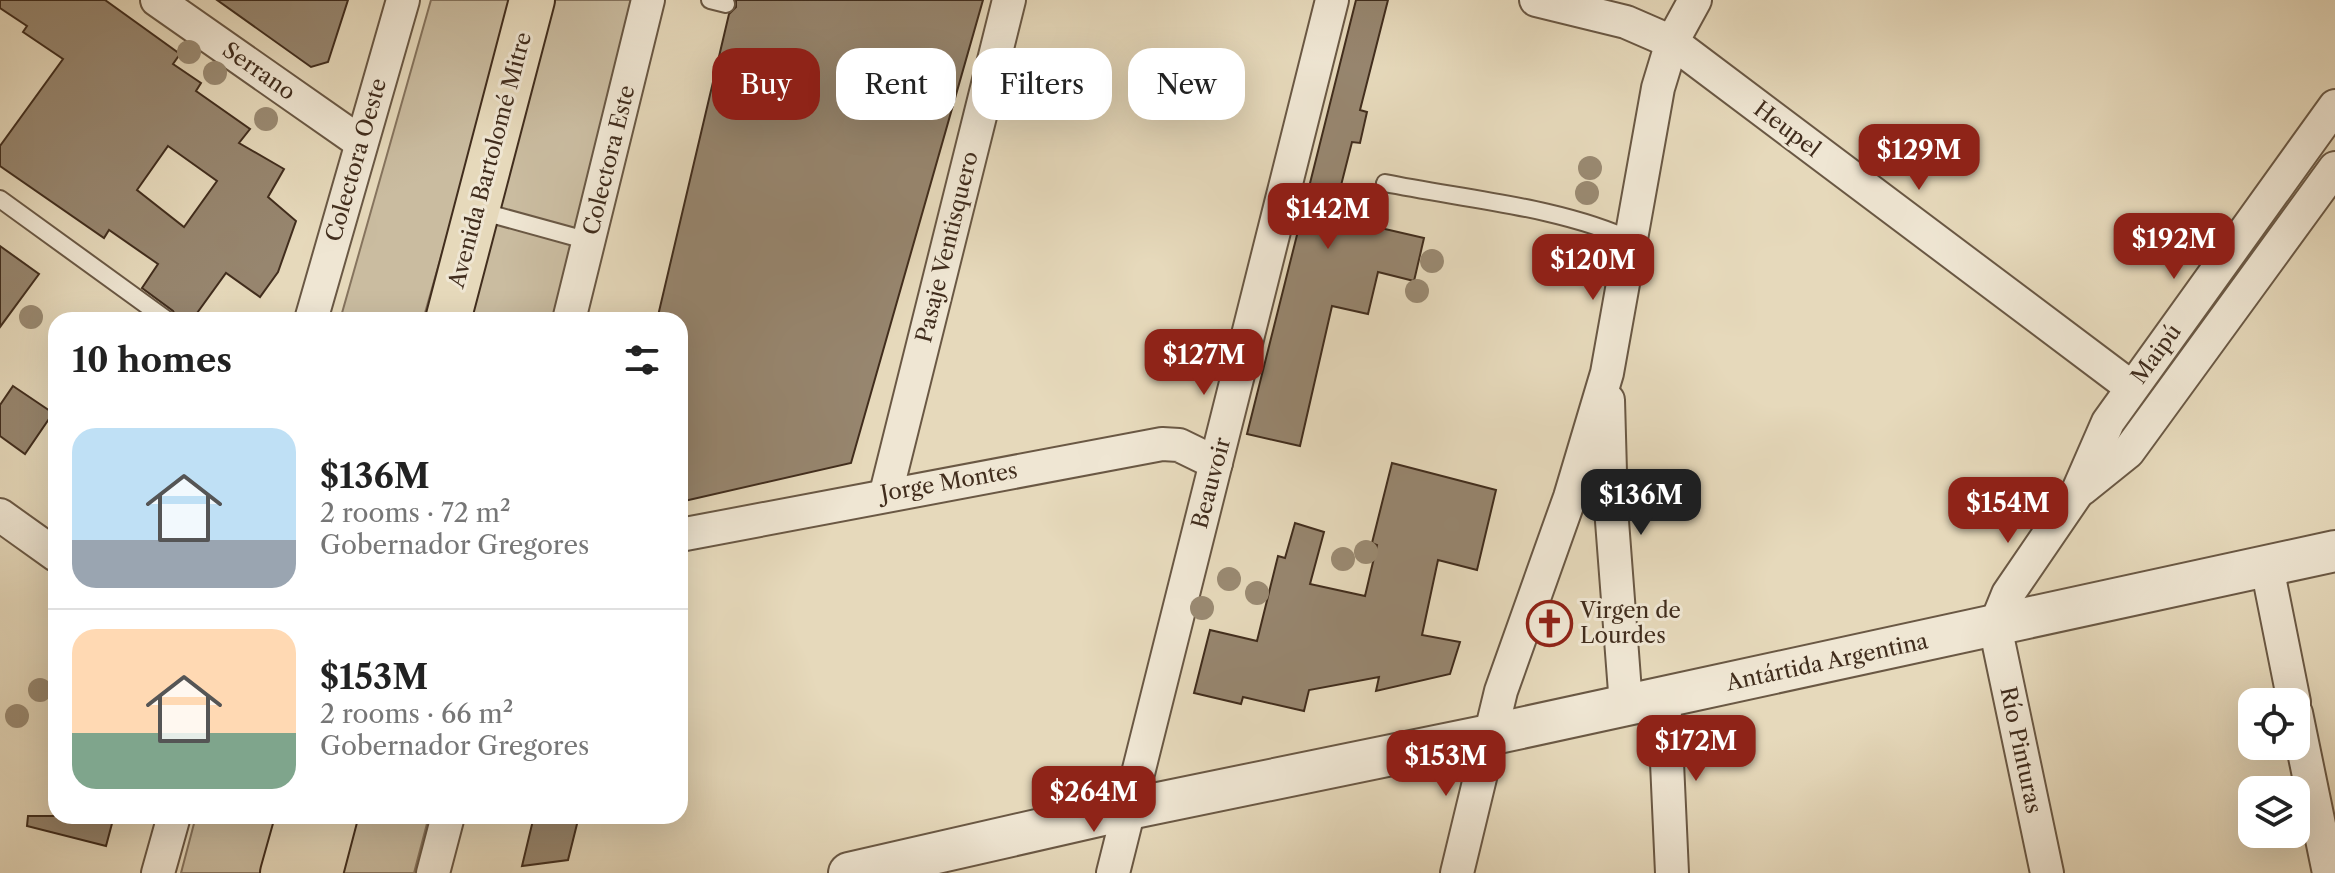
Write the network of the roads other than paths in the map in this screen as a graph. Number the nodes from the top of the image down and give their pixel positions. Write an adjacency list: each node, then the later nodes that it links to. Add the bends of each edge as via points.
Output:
1 (157, 0): 11 (street, Serrano)
2 (403, 0): 11 (street, Colectora Oeste)
3 (532, 0): 15 (main road, Avenida Bartolomé Mitre)
4 (648, 0): 16 (street, Colectora Este)
5 (1009, 0): 25 (street, Pasaje Ventisquero)
6 (1332, 0): 24 (street, Beauvoir)
7 (1536, 0): 9 (street, Heupel, via 1626,22)
8 (1695, 0): 9 (street)
9 (1672, 42): 17 (street, via 1645,152); 23 (street, Heupel)
10 (2335, 106): 23 (street, Maipú)
11 (360, 142): 19 (street, Colectora Oeste)
12 (2335, 168): 26 (street, Maipú, via 2128,452)
13 (1385, 183): 17 (lane, via 1567,217)
14 (0, 199): 18 (lane)
15 (478, 211): 16 (lane); 20 (main road, Avenida Bartolomé Mitre)
16 (589, 241): 21 (street, Colectora Este)
17 (1633, 241): 22 (street)
18 (156, 312)
19 (313, 312)
20 (450, 312)
21 (571, 312)
22 (1607, 373): 35 (street); 36 (street)
23 (2131, 387): 26 (street, Maipú, via 2108,422)
24 (1216, 463): 25 (street, Jorge Montes, via 1179,445 1162,444); 38 (street, Beauvoir)
25 (886, 493): 28 (street, Jorge Montes)
26 (2077, 493): 32 (street, Maipú, via 2008,594)
27 (0, 515): 29 (street)
28 (688, 533)
29 (48, 549)
30 (2335, 551): 31 (street, Antártida Argentina)
31 (2267, 567): 32 (street, Antártida Argentina); 33 (street)
32 (1995, 626): 34 (street, Antártida Argentina); 51 (street, Río Pinturas)
33 (2291, 688)
34 (1664, 696): 35 (street, Antártida Argentina); 50 (street)
35 (1626, 705): 36 (street, Antártida Argentina)
36 (1489, 735): 38 (street, Antártida Argentina); 49 (street)
37 (2306, 760): 52 (street)
38 (1129, 809): 47 (street, Antártida Argentina); 48 (street, Beauvoir)
39 (172, 824): 43 (street)
40 (297, 824): 44 (main road)
41 (333, 824): 45 (main road)
42 (446, 824): 46 (street)
43 (158, 873)
44 (283, 873)
45 (320, 873)
46 (433, 873)
47 (849, 873)
48 (1113, 873)
49 (1457, 873)
50 (1672, 873)
51 (2047, 873)
52 (2329, 873)

